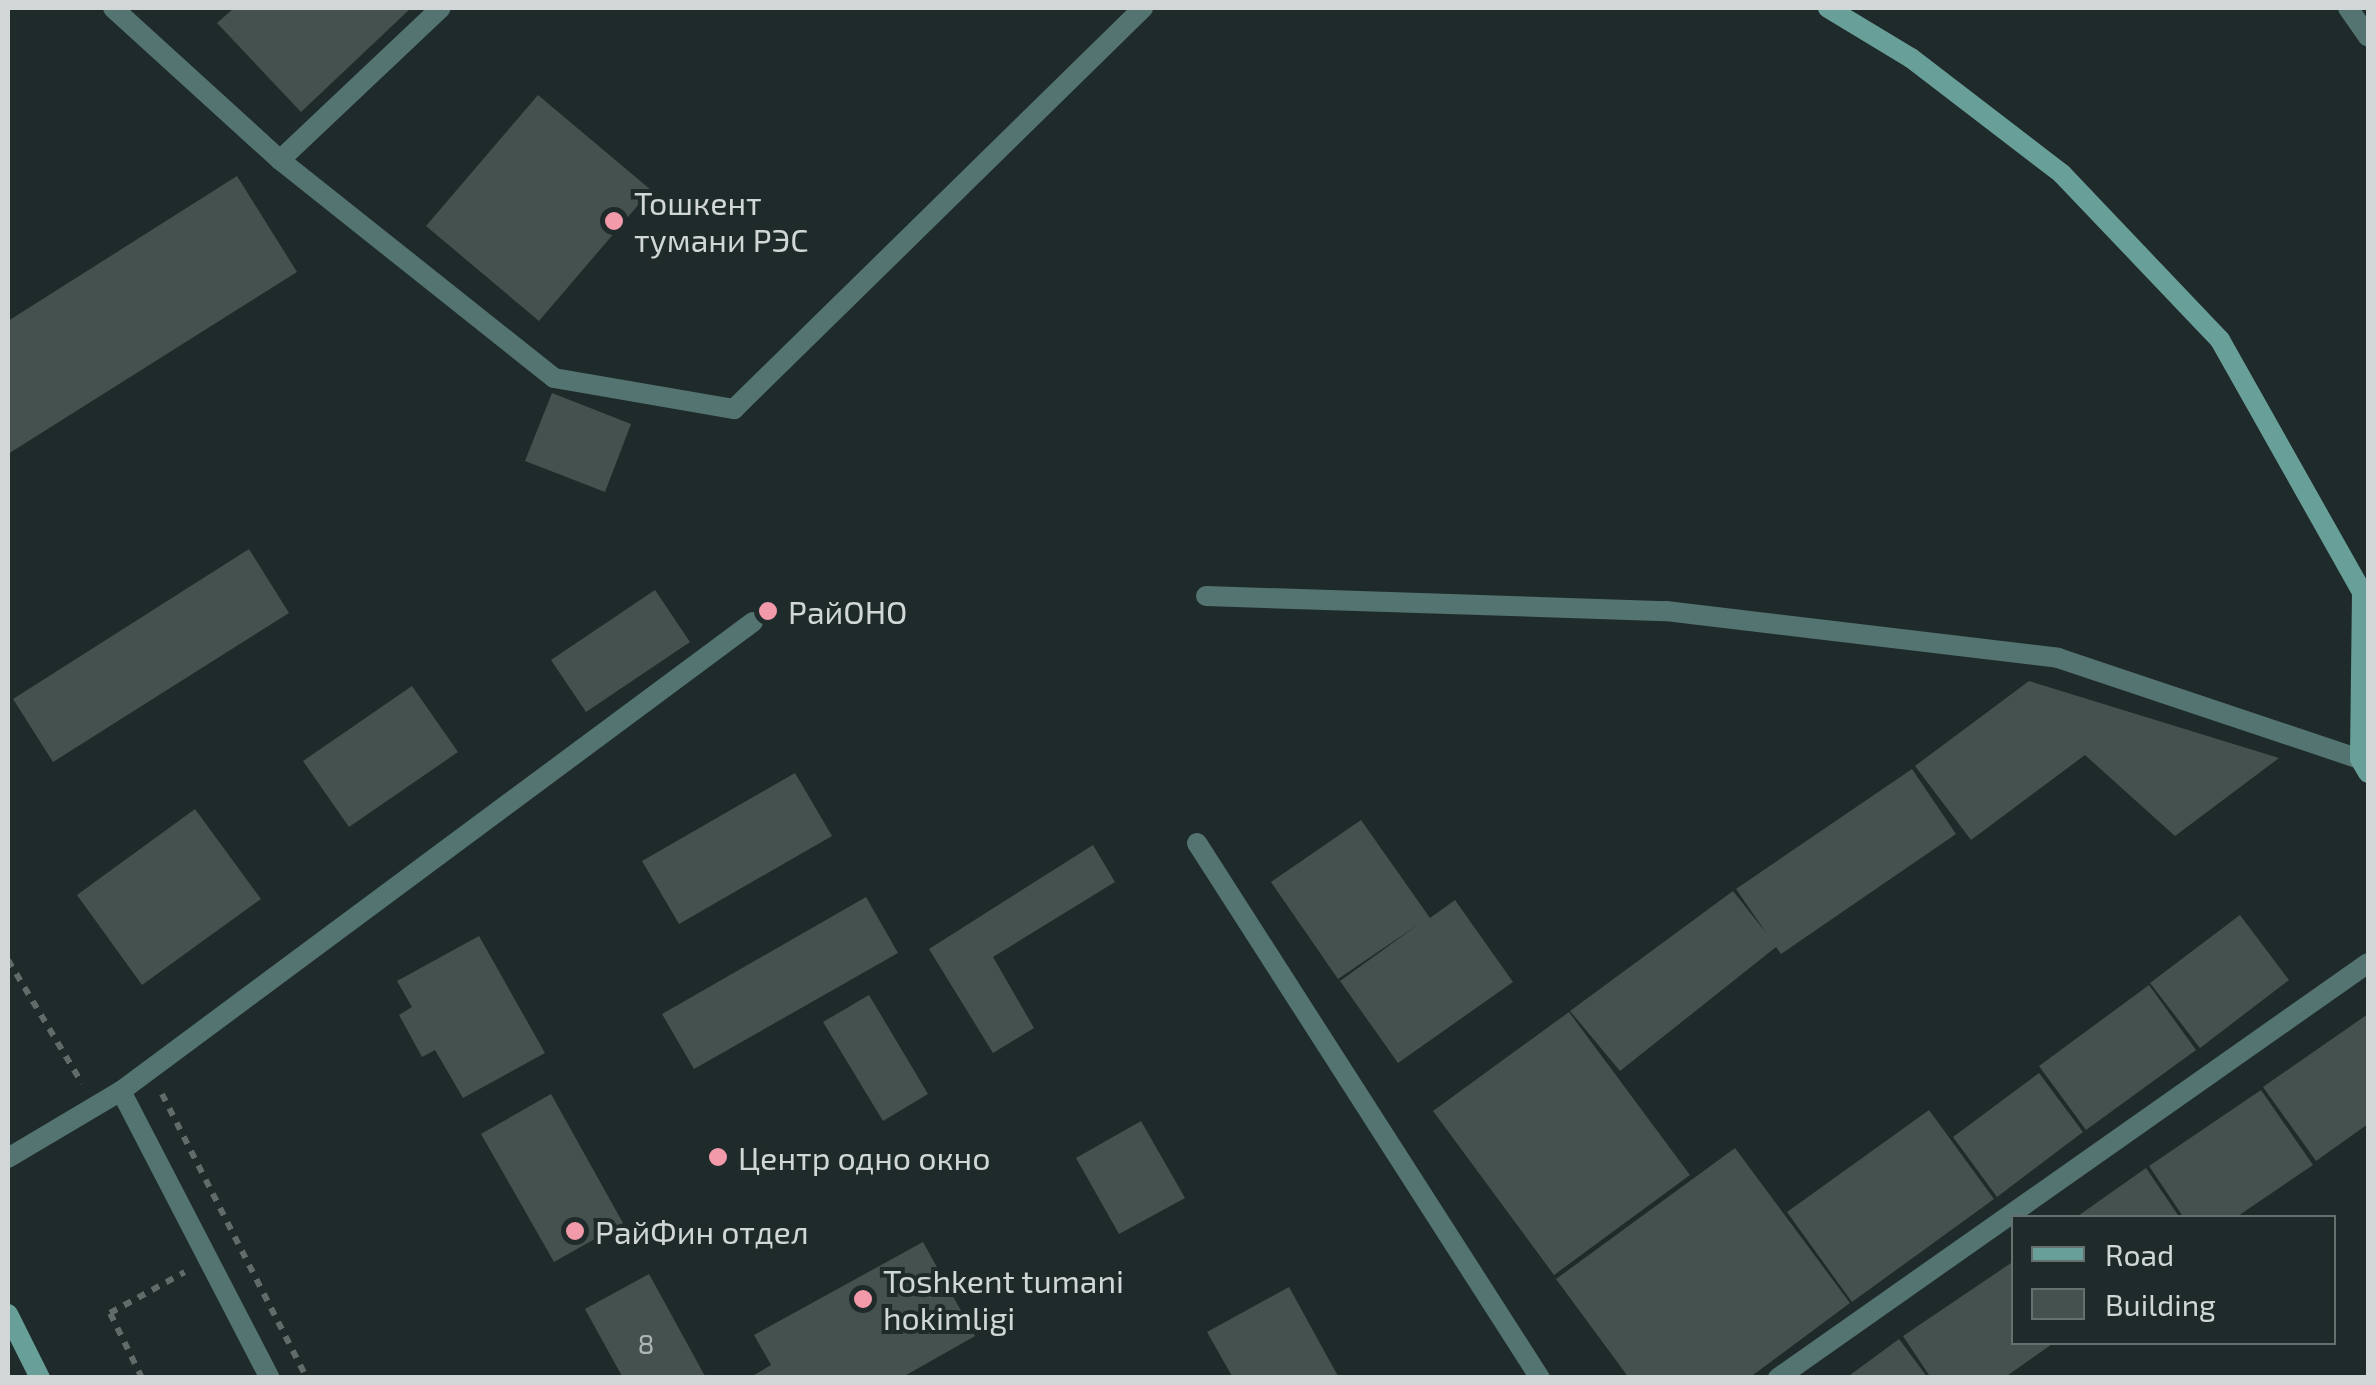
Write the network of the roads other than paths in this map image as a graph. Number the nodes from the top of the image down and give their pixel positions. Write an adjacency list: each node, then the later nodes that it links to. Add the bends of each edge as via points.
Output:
1 (113, 8): 7 (street)
2 (440, 8): 7 (street)
3 (1144, 8): 7 (street, via 734,408 554,378)
4 (1828, 8): 10 (street, via 1911,58 2062,174 2220,340 2362,592)
5 (2348, 8): 6 (street)
6 (2368, 37)
7 (280, 160)
8 (1206, 596): 10 (street, via 1666,611 2058,658)
9 (753, 622): 13 (street)
10 (2364, 766)
11 (1196, 843): 18 (street)
12 (2368, 963): 19 (street)
13 (121, 1090): 14 (street); 17 (street)
14 (8, 1158)
15 (8, 1314): 16 (street)
16 (40, 1378)
17 (270, 1378)
18 (1540, 1378)
19 (1778, 1378)

